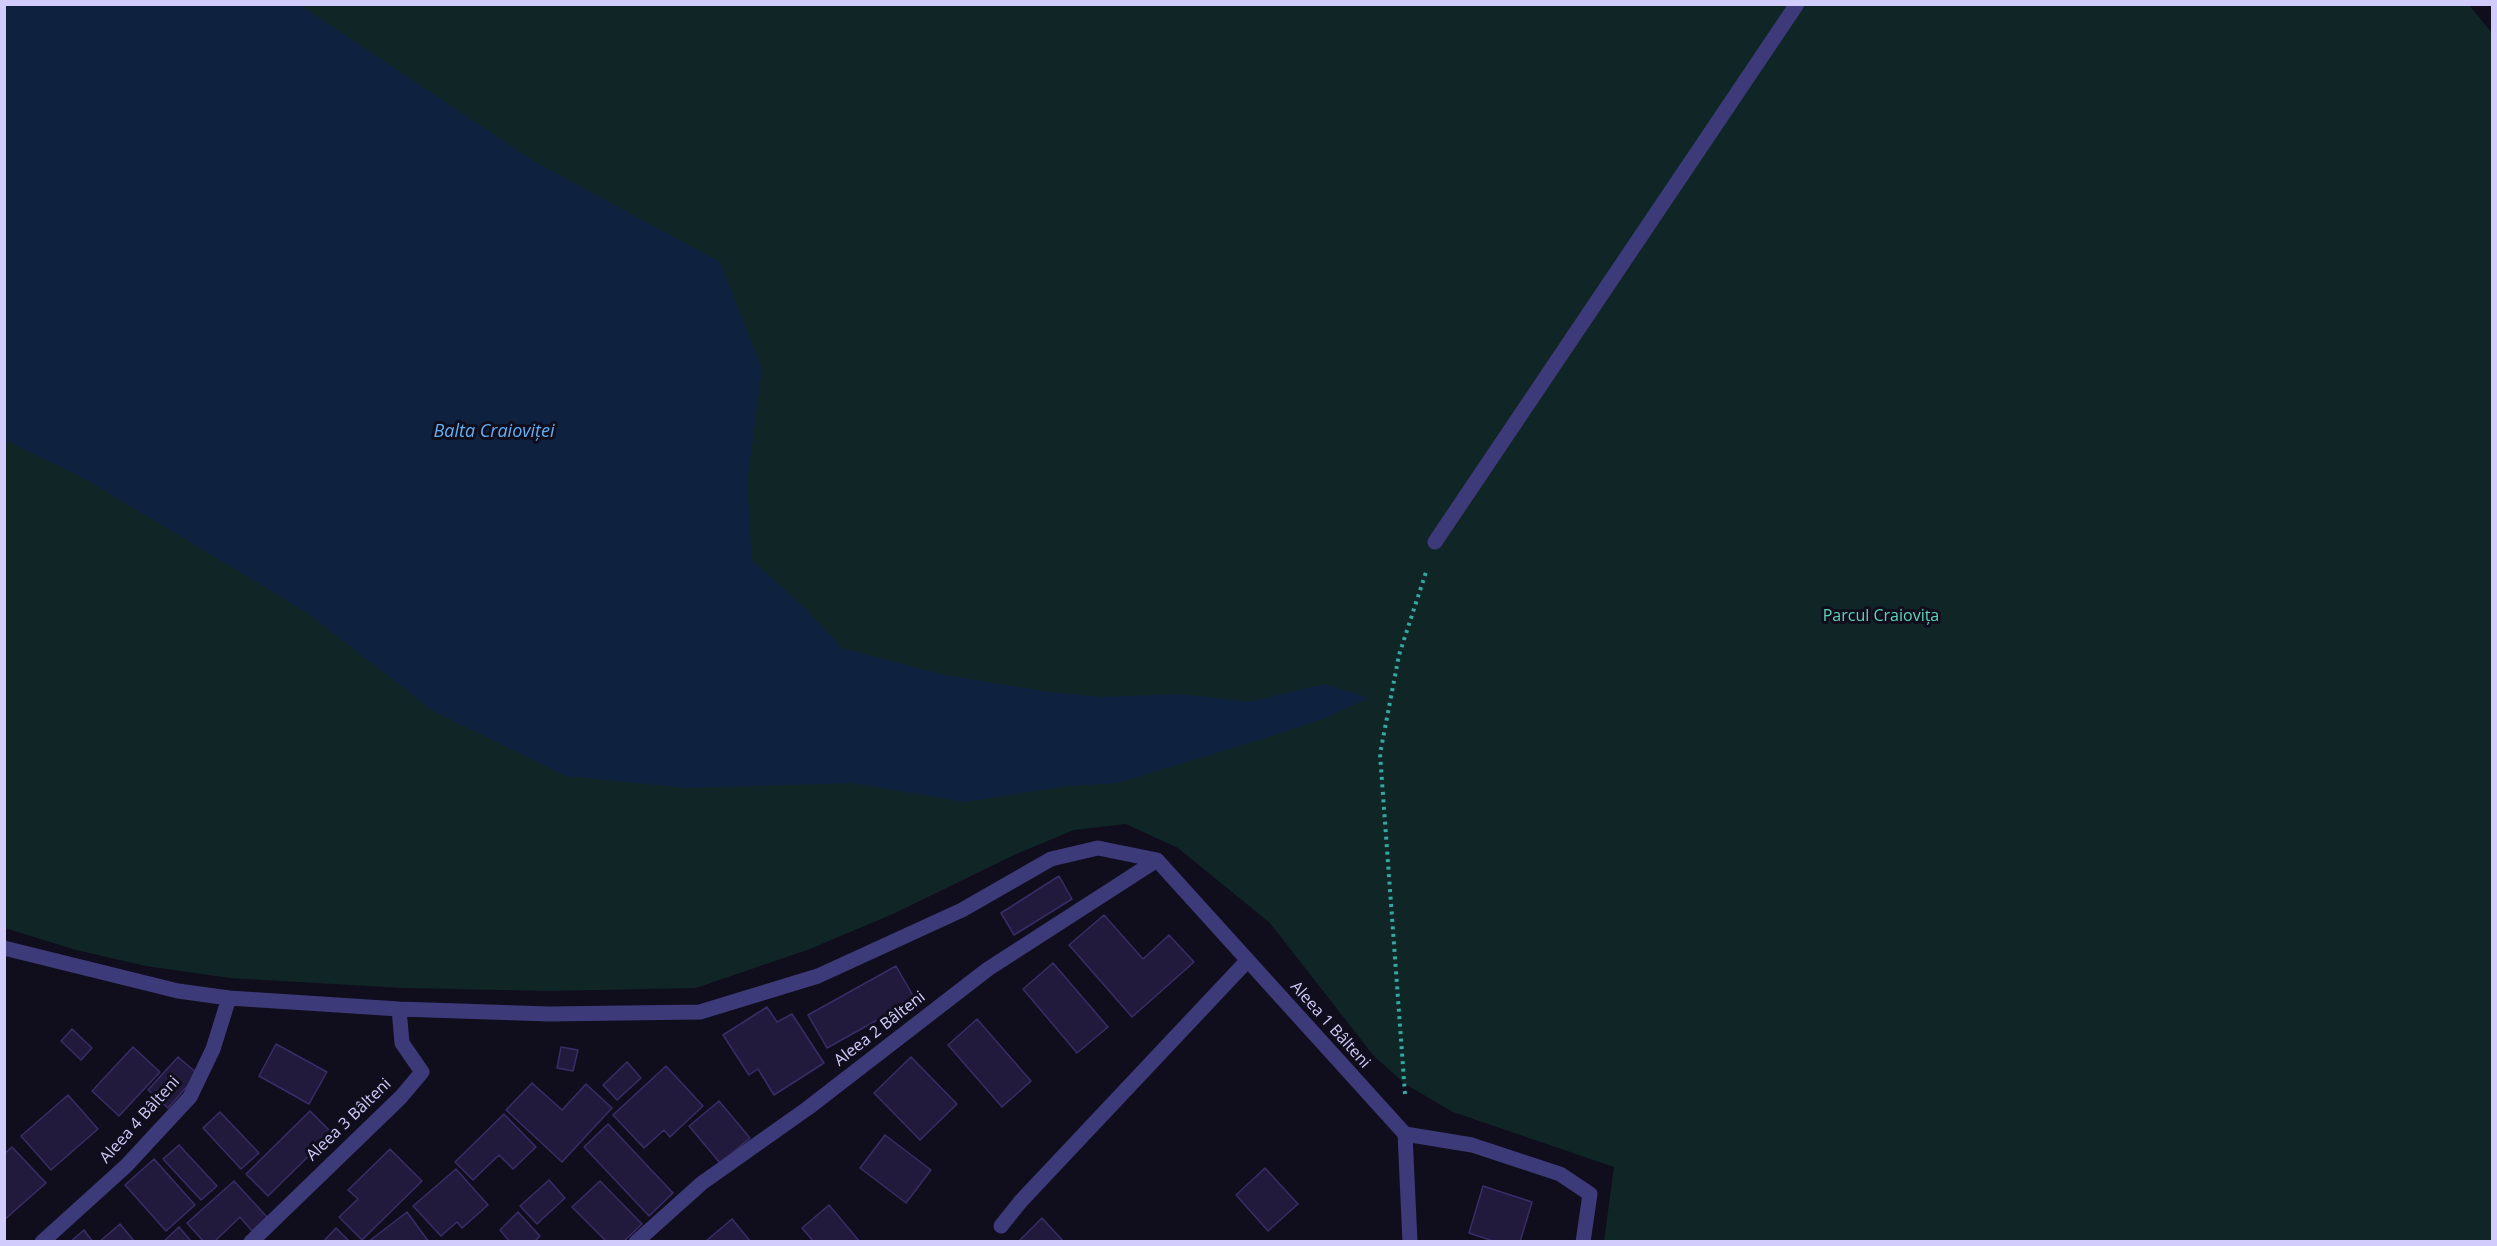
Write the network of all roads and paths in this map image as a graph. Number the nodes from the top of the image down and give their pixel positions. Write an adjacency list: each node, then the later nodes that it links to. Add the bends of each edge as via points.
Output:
1 (1797, 4): 2 (street)
2 (1435, 542): 8 (path, via 1399,656 1380,754 1406,1084)
3 (1157, 861): 5 (street, Aleea 1 Bâlteni); 7 (street, via 1098,848 1051,859 962,910 818,976 700,1012 549,1014); 12 (street, Aleea 2 Bâlteni, via 988,969 808,1108 702,1183)
4 (4, 948): 6 (street, via 178,992)
5 (1247, 961): 8 (street, Aleea 1 Bâlteni); 9 (street)
6 (229, 998): 7 (street); 10 (street, Aleea 4 Bâlteni, via 213,1049 190,1096 126,1166)
7 (399, 1009): 11 (street, Aleea 3 Bâlteni, via 402,1043 422,1072)
8 (1406, 1134): 13 (street); 14 (street, via 1472,1145 1560,1174 1590,1194)
9 (1001, 1226)
10 (42, 1242)
11 (251, 1242)
12 (636, 1242)
13 (1410, 1242)
14 (1583, 1242)

